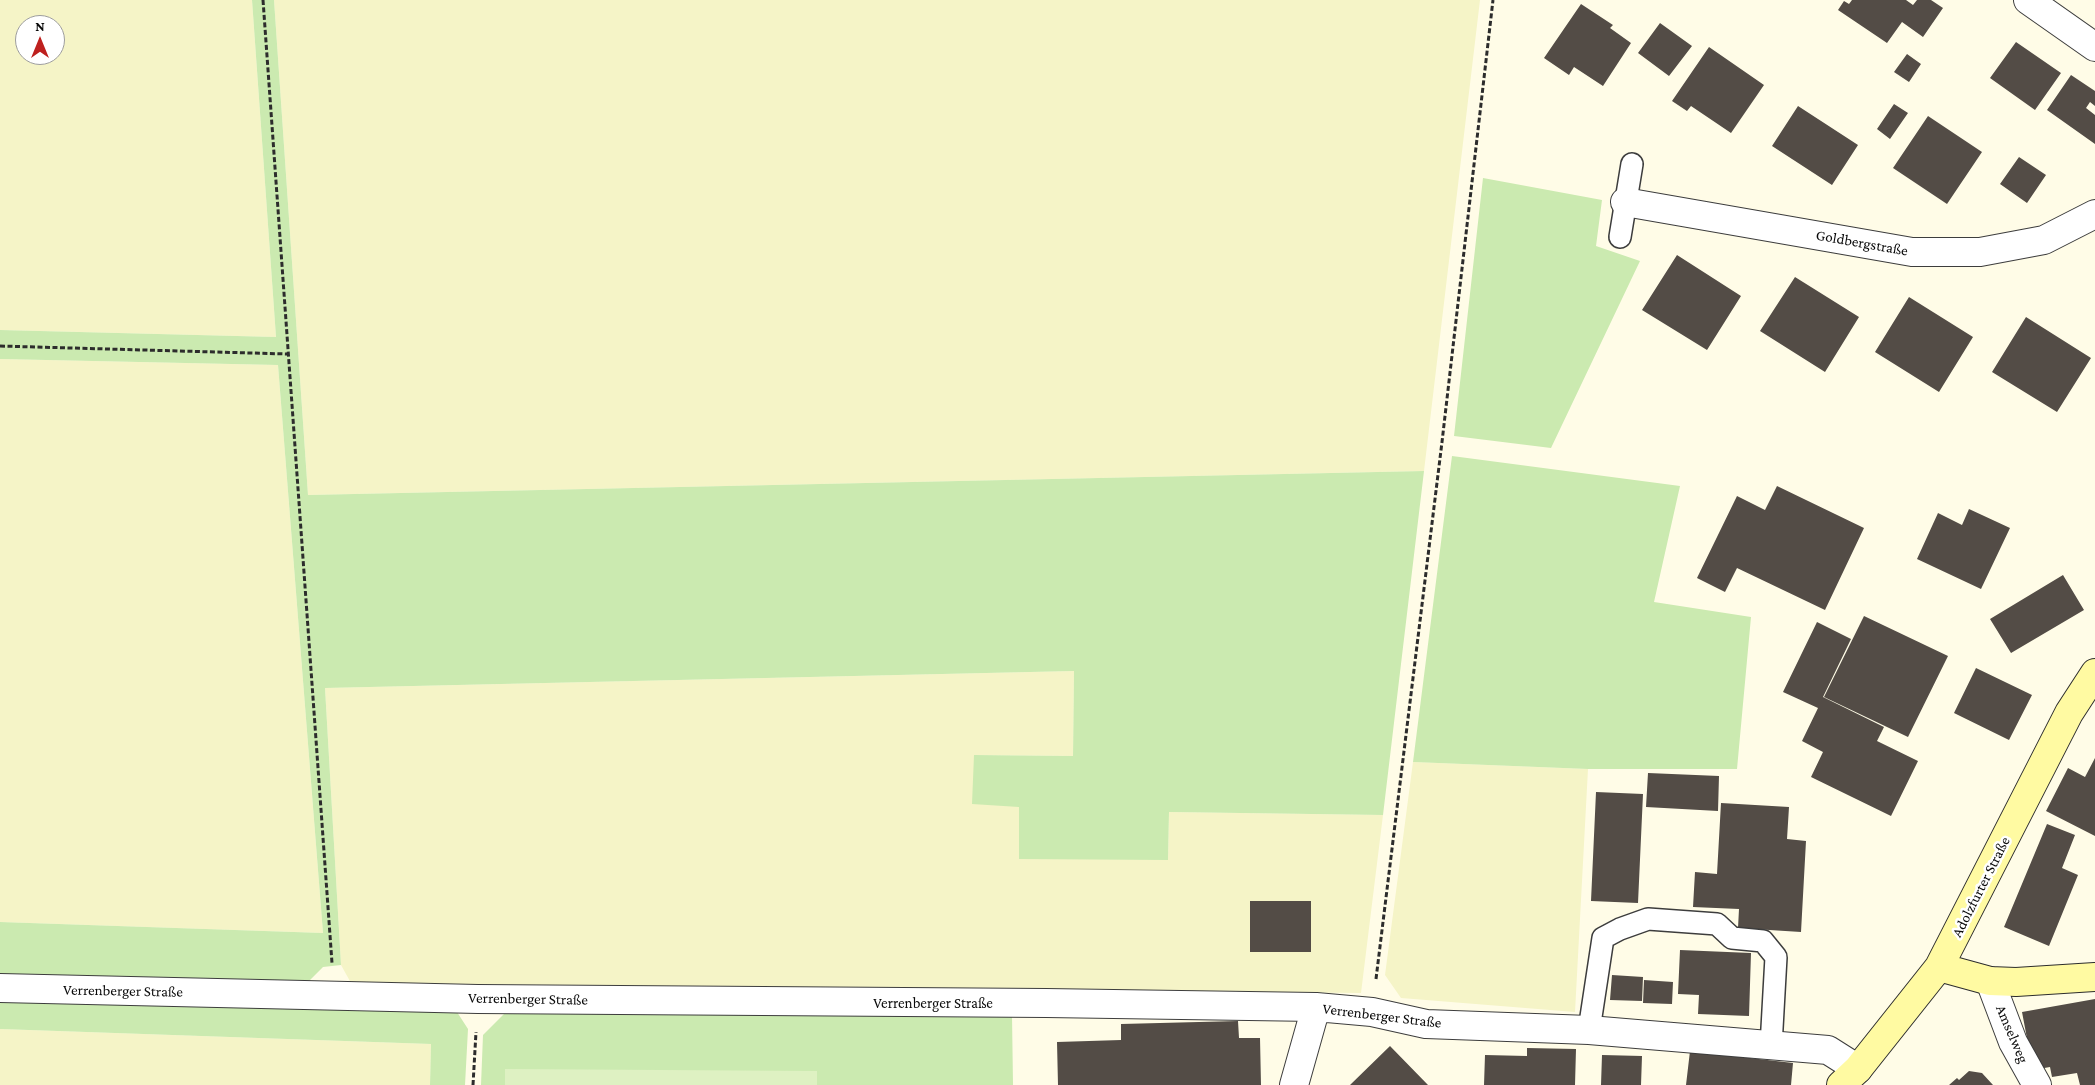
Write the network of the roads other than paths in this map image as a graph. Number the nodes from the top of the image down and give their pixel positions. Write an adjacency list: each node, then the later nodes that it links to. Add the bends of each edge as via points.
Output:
1 (2028, 0): 2 (street)
2 (2095, 47)
3 (1632, 164): 4 (lane)
4 (1625, 202): 5 (street, Goldbergstraße, via 1912,252 1980,252 2044,240); 6 (lane)
5 (2095, 214)
6 (1620, 237)
7 (2095, 673): 8 (main road, Adolzfurter Straße, via 2069,713)
8 (1940, 967): 10 (main road); 15 (main road, Adolzfurter Straße)
9 (2095, 976): 10 (main road)
10 (1990, 981): 17 (street, Amselweg, via 2013,1042)
11 (0, 988): 12 (street, Verrenberger Straße, via 478,999)
12 (1316, 1007): 13 (street, Verrenberger Straße, via 1372,1012 1426,1024); 16 (street)
13 (1589, 1030): 14 (street, Verrenberger Straße); 14 (lane, via 1603,938 1648,920 1717,924 1732,938 1762,941 1776,957)
14 (1771, 1046): 15 (street, Verrenberger Straße, via 1828,1050)
15 (1850, 1077)
16 (1294, 1085)
17 (2037, 1085)

